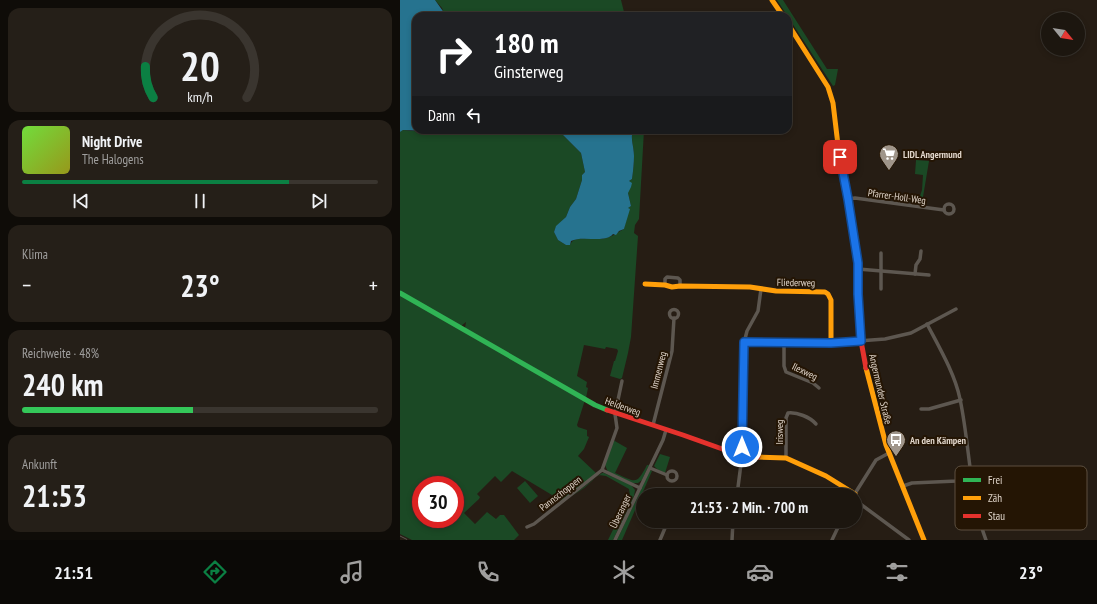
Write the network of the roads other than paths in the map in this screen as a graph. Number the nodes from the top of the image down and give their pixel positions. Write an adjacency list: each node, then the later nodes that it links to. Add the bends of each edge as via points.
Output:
1 (772, 0): 2 (street)
2 (780, 12)
3 (792, 30): 4 (street, Angermunder Straße, via 831,92)
4 (848, 199): 5 (street, Pfarrer-Holl-Weg); 8 (street, Angermunder Straße)
5 (944, 210)
6 (921, 251): 10 (street, via 916,264)
7 (881, 253): 9 (street)
8 (858, 270): 9 (street); 21 (street, Angermunder Straße)
9 (881, 271): 10 (street); 16 (street)
10 (916, 274): 11 (street)
11 (929, 275)
12 (645, 284): 13 (street, Fliederweg)
13 (665, 285): 14 (street, Fliederweg); 14 (street, via 667,277 678,278)
14 (680, 286): 15 (street, Fliederweg)
15 (761, 289): 22 (street, via 758,311 746,331); 24 (street, Fliederweg, via 827,293 831,300)
16 (881, 289)
17 (400, 293): 29 (street, Heiderweg)
18 (956, 309): 20 (street)
19 (674, 318): 31 (street, Immenweg, via 672,351)
20 (928, 324): 21 (street, via 898,337); 27 (street)
21 (861, 341): 24 (street); 33 (street, Angermunder Straße, via 870,386)
22 (744, 342): 23 (street); 34 (street)
23 (784, 343): 24 (street); 26 (street, Ilexweg, via 786,372)
24 (831, 343)
25 (622, 381): 29 (street)
26 (819, 388)
27 (961, 400): 28 (street); 36 (street)
28 (921, 409)
29 (615, 414): 31 (street, Heiderweg); 38 (street, via 617,428)
30 (816, 424): 35 (street, Irisweg, via 812,419 788,413)
31 (653, 425): 32 (street, Heiderweg)
32 (666, 430): 34 (street, Heiderweg); 37 (street, Überanger)
33 (889, 453): 41 (street, Angermunder Straße); 45 (street, via 876,460)
34 (742, 456): 35 (street, Heiderweg); 43 (street)
35 (786, 458): 44 (street, Heiderweg, via 801,463)
36 (970, 466)
37 (650, 468): 39 (street); 42 (street, Überanger)
38 (602, 470): 42 (street); 48 (street, Pannschoppen)
39 (667, 475)
40 (955, 480): 41 (street)
41 (902, 486): 58 (street, Angermunder Straße)
42 (640, 488)
43 (738, 488)
44 (844, 488)
45 (860, 488)
46 (636, 496): 53 (street, Überanger)
47 (862, 502): 57 (street, Heiderweg)
48 (527, 527)
49 (665, 528): 54 (street)
50 (733, 528): 55 (street)
51 (838, 528): 56 (street)
52 (983, 530): 59 (street)
53 (615, 540)
54 (660, 540)
55 (732, 540)
56 (832, 540)
57 (909, 540)
58 (924, 540)
59 (986, 540)

